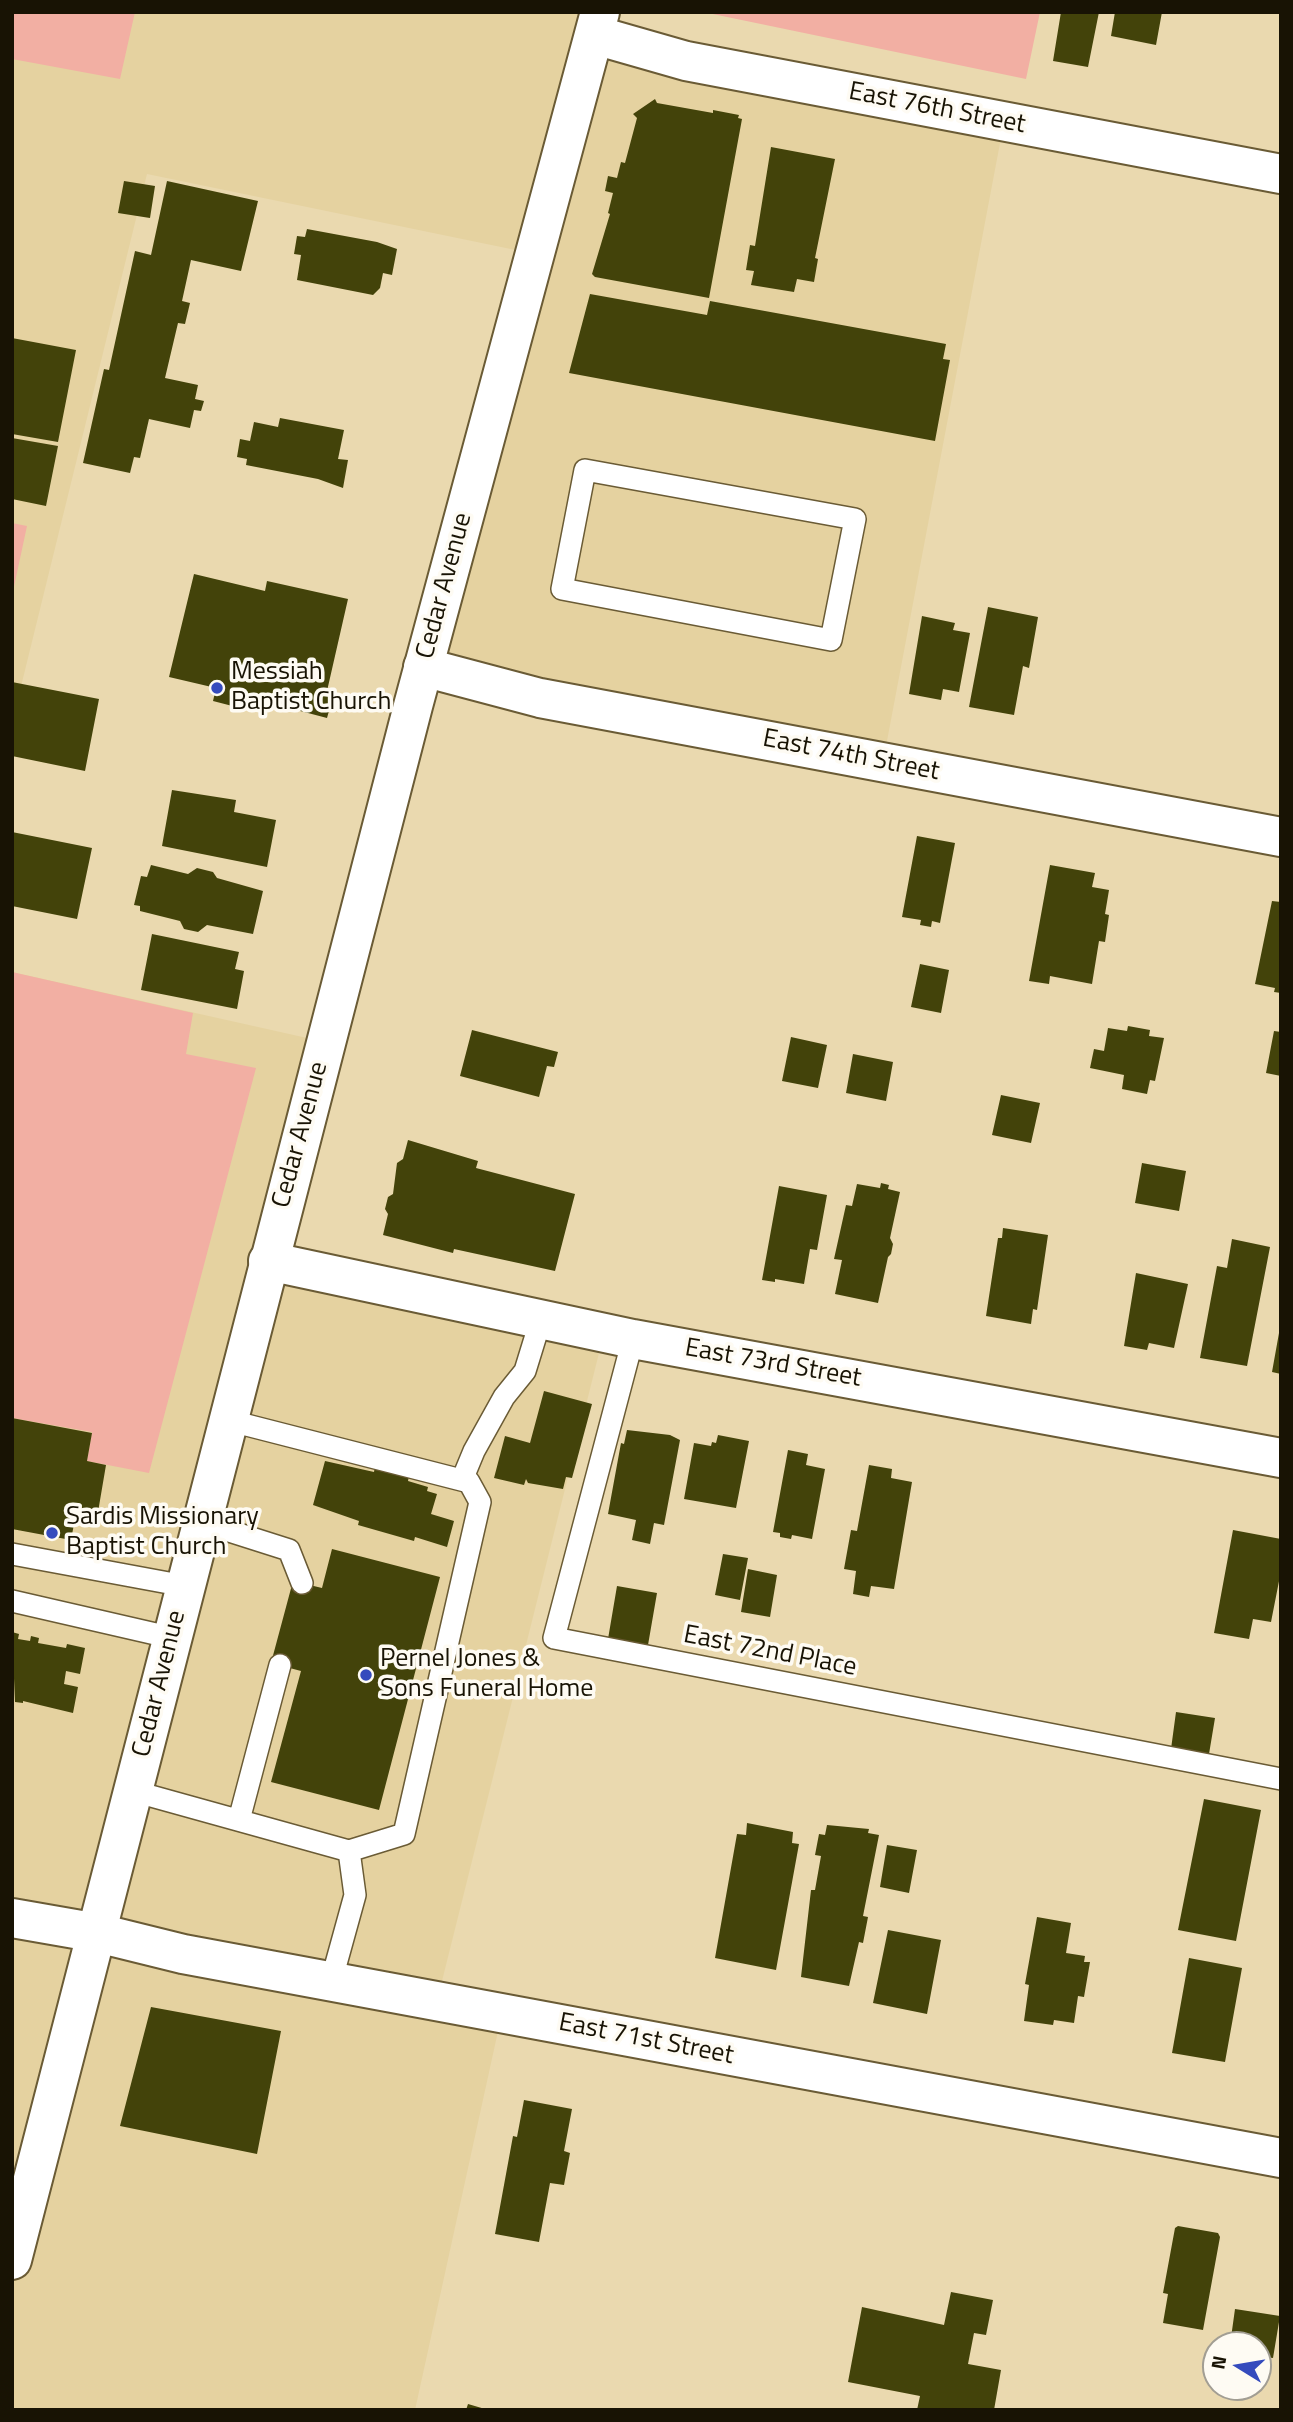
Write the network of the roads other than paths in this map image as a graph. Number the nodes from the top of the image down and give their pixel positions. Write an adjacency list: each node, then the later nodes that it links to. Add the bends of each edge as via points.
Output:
1 (598, 24): 2 (street, East 76th Street, via 686,61); 4 (street, Cedar Avenue)
2 (1281, 174)
3 (562, 589): 3 (lane, via 831,640 855,520 585,470)
4 (423, 667): 5 (street, East 74th Street, via 540,698); 6 (street, Cedar Avenue)
5 (1281, 837)
6 (268, 1261): 7 (street, East 73rd Street); 9 (street, Cedar Avenue)
7 (541, 1319): 8 (street, East 73rd Street); 11 (lane, via 525,1371 504,1397)
8 (633, 1339): 10 (street, East 73rd Street); 19 (lane, East 72nd Place, via 554,1638)
9 (227, 1420): 11 (lane); 12 (street, Cedar Avenue)
10 (1281, 1458)
11 (462, 1480): 22 (lane, via 469,1482 480,1502 404,1834)
12 (201, 1522): 14 (lane, via 289,1550); 15 (street, Cedar Avenue)
13 (12, 1554): 15 (lane)
14 (302, 1583)
15 (185, 1587): 17 (street, Cedar Avenue)
16 (12, 1601): 17 (lane)
17 (173, 1638): 20 (street, Cedar Avenue)
18 (280, 1665): 21 (lane)
19 (1281, 1779)
20 (133, 1791): 21 (lane); 24 (street, Cedar Avenue)
21 (239, 1820): 22 (lane)
22 (349, 1851): 25 (lane, via 355,1895)
23 (12, 1918): 24 (street, East 71st Street)
24 (98, 1933): 25 (street, East 71st Street); 27 (street, Cedar Avenue)
25 (331, 1982): 26 (street, East 71st Street)
26 (1281, 2158)
27 (12, 2260)

